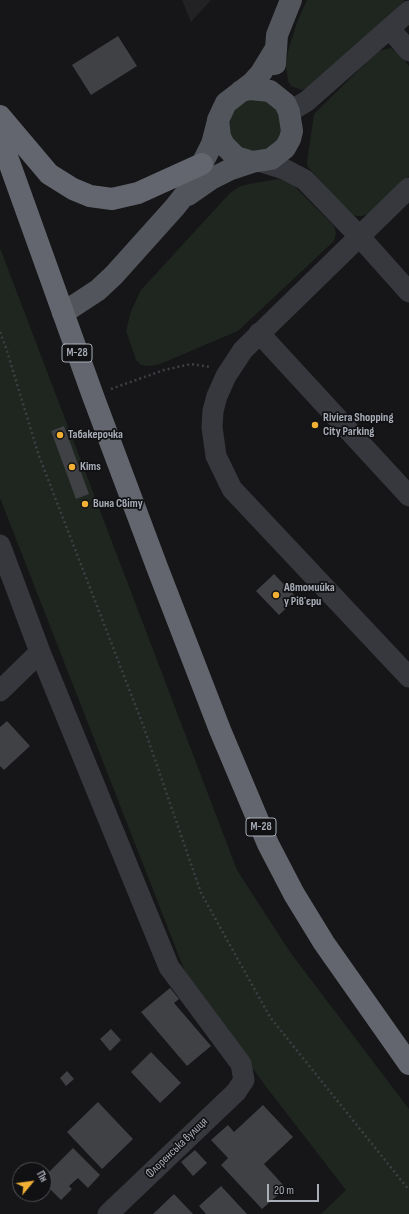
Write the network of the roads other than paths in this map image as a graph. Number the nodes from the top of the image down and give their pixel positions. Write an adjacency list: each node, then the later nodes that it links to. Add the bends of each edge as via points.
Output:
1 (291, 0): 4 (main road, via 277,35)
2 (409, 11): 3 (street)
3 (390, 29): 5 (street); 7 (street)
4 (275, 50): 6 (main road, via 261,73); 7 (main road, via 276,77)
5 (409, 51)
6 (241, 91): 7 (main road, via 260,89 278,96); 9 (main road, via 226,103)
7 (289, 115): 11 (main road, via 285,148 271,159); 13 (street, via 294,156)
8 (0, 116): 12 (highway, via 49,174 90,196 112,199 138,193)
9 (218, 120): 11 (main road, via 219,133 224,145 236,157); 12 (main road, via 212,144)
10 (0, 137): 18 (highway, М-28)
11 (257, 162): 13 (street, via 284,169); 15 (main road, via 211,179)
12 (202, 164): 15 (main road, via 190,188)
13 (305, 180): 16 (street)
14 (409, 188): 16 (street)
15 (175, 207): 18 (main road, via 98,290)
16 (359, 236): 17 (street); 19 (street)
17 (409, 292)
18 (62, 312): 25 (highway, М-28, via 217,723 268,844 324,943)
19 (258, 333): 20 (street); 23 (street, via 226,376 213,411 212,427 216,456 227,480 247,505)
20 (409, 496)
21 (0, 546): 22 (street)
22 (40, 652): 24 (street); 26 (street, Флоренська вулиця, via 169,967 241,1064 244,1080 236,1092)
23 (409, 677)
24 (0, 691)
25 (409, 1064)
26 (108, 1214)

